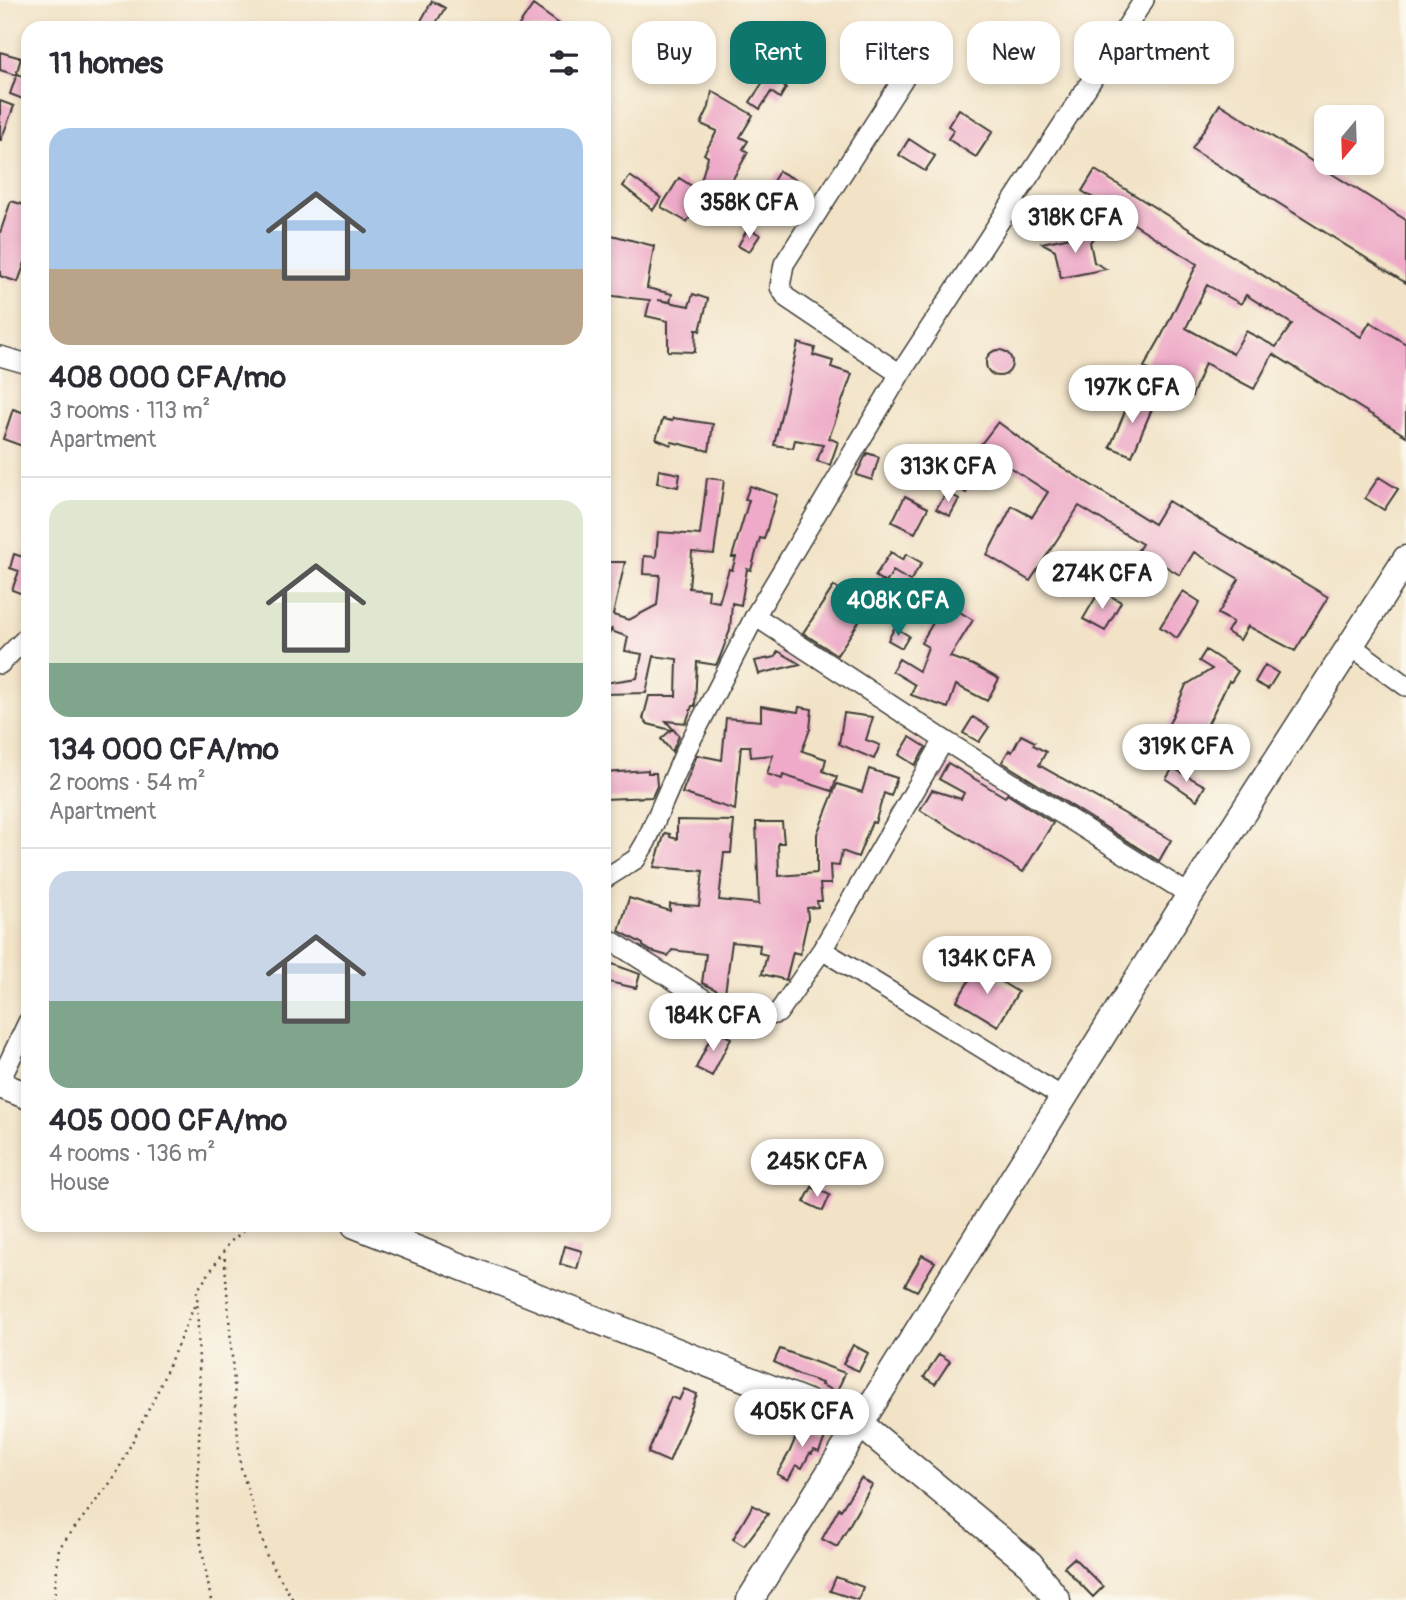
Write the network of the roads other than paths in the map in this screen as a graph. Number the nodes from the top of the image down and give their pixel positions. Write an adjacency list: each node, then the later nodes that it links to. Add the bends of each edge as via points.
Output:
1 (1144, 0): 5 (street)
2 (900, 84): 5 (street, via 784,264 780,287 787,298)
3 (2, 364): 4 (street)
4 (21, 364)
5 (900, 374): 7 (street)
6 (1406, 559): 9 (main road)
7 (755, 616): 12 (street); 13 (street, via 686,750 646,842 636,859)
8 (21, 643): 10 (street)
9 (1350, 645): 11 (street); 14 (main road)
10 (0, 664)
11 (1406, 686)
12 (944, 740): 14 (street); 16 (street)
13 (611, 875)
14 (1190, 895): 20 (main road)
15 (611, 940): 16 (street, via 718,1008 755,1020 778,1013)
16 (821, 950): 20 (street)
17 (21, 1037): 18 (street)
18 (0, 1083): 19 (main road)
19 (21, 1094)
20 (1064, 1098): 22 (main road)
21 (373, 1232): 22 (main road)
22 (859, 1423): 23 (main road); 24 (main road, via 1030,1564)
23 (750, 1600)
24 (1058, 1600)

